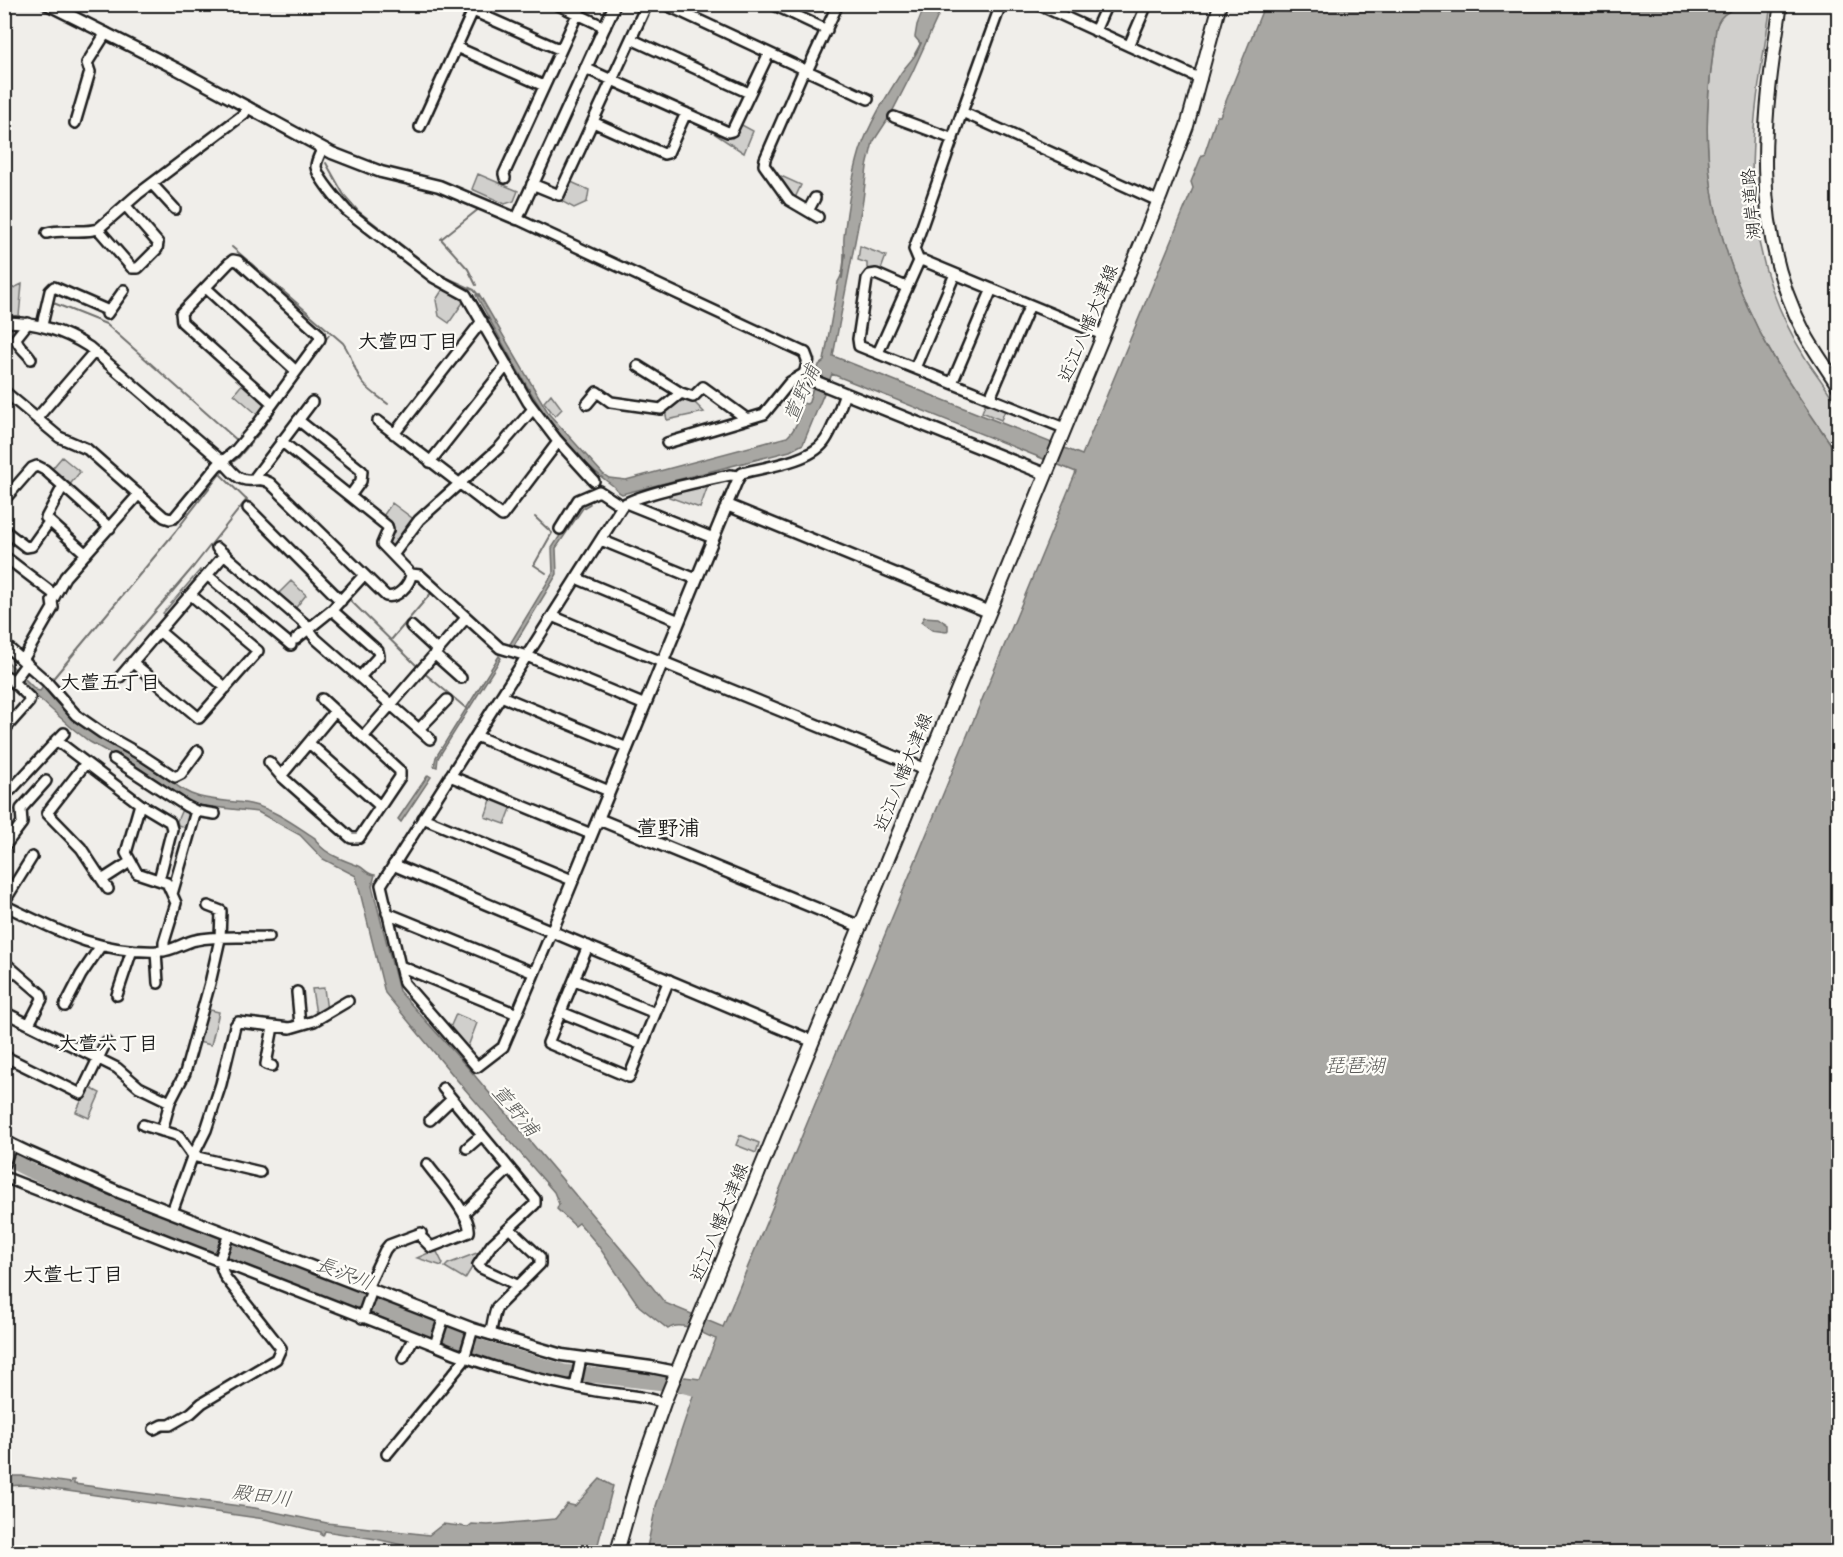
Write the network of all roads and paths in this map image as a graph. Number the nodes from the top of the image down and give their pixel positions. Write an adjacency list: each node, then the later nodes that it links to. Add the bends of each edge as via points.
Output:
1 (47, 4): 20 (street)
2 (556, 4): 16 (street)
3 (582, 4): 16 (street)
4 (615, 4): 17 (street)
5 (647, 4): 21 (street)
6 (664, 4): 25 (street)
7 (772, 4): 18 (street)
8 (838, 4): 18 (street)
9 (1001, 4): 34 (street)
10 (1037, 4): 19 (street)
11 (1107, 4): 19 (street)
12 (1147, 4): 22 (street)
13 (1220, 4): 28 (main road, 近江八幡大津線)
14 (1781, 4): 76 (main road, 湖岸道路, via 1764,153 1772,245 1804,332)
15 (474, 8): 23 (street); 24 (street)
16 (577, 14): 17 (street); 24 (street)
17 (604, 27): 26 (street)
18 (827, 30): 27 (street)
19 (1095, 31): 22 (street)
20 (106, 33): 33 (street); 38 (street, via 87,63 90,72)
21 (631, 39): 29 (street); 31 (street)
22 (1129, 46): 28 (street)
23 (456, 47): 30 (street); 39 (street)
24 (561, 50): 30 (street)
25 (769, 53): 27 (street); 31 (street)
26 (585, 68): 29 (street); 44 (street)
27 (807, 71): 32 (street); 49 (street, via 802,74 764,165 789,200)
28 (1201, 79): 46 (main road, 近江八幡大津線)
29 (612, 81): 35 (street); 37 (street)
30 (544, 86): 42 (street)
31 (749, 93): 35 (street, via 732,131)
32 (868, 99)
33 (248, 107): 41 (street); 43 (street)
34 (962, 112): 40 (street); 46 (street)
35 (686, 113): 37 (street, via 668,153 664,154)
36 (894, 117): 40 (street)
37 (593, 122): 44 (street, via 559,195)
38 (75, 123)
39 (420, 127)
40 (953, 139): 54 (street, via 914,249)
41 (323, 148): 51 (street, via 381,172 439,186); 61 (street, via 317,160 319,175 347,211 433,277 466,295)
42 (505, 178)
43 (152, 184): 47 (street); 48 (street)
44 (532, 184): 51 (street)
45 (815, 198): 49 (street)
46 (1158, 201): 65 (main road, 近江八幡大津線)
47 (125, 206): 52 (street); 52 (street, via 158,243 138,268 132,268)
48 (175, 209)
49 (808, 211): 50 (street)
50 (818, 217)
51 (516, 219): 67 (street)
52 (98, 229): 53 (street)
53 (47, 233)
54 (919, 261): 55 (street); 56 (street)
55 (955, 274): 58 (street); 72 (street)
56 (906, 287): 68 (street); 68 (street, via 876,274 867,279 859,346)
57 (206, 288): 73 (street); 73 (street, via 229,263 237,261 319,334 318,343); 82 (street, via 182,313 182,322)
58 (992, 289): 60 (street); 75 (street)
59 (124, 290): 64 (street, via 108,313 54,287)
60 (1030, 305): 65 (street); 80 (street)
61 (482, 321): 70 (street); 90 (street)
62 (4, 322): 63 (street)
63 (28, 323): 64 (street); 69 (street, via 16,338)
64 (42, 326): 66 (street, via 68,335)
65 (1103, 335): 89 (main road, 近江八幡大津線)
66 (94, 352): 85 (street); 94 (street)
67 (805, 353): 74 (street)
68 (878, 353): 72 (street)
69 (31, 359)
70 (507, 365): 84 (street); 95 (street)
71 (638, 366): 78 (street)
72 (915, 368): 75 (street)
73 (296, 371): 82 (street)
74 (805, 373): 79 (street, via 813,381); 86 (street, via 790,382 764,414)
75 (952, 383): 80 (street)
76 (1839, 386)
77 (4, 391): 85 (street)
78 (681, 393): 83 (street, via 661,409 611,402 597,392); 86 (street, via 693,397 703,387)
79 (845, 394): 96 (street); 97 (street, via 825,441 813,452)
80 (990, 398): 89 (street)
81 (312, 402): 87 (street)
82 (272, 403): 94 (street)
83 (587, 404)
84 (533, 409): 92 (street); 100 (street, via 500,447)
85 (38, 418): 102 (street, via 59,436 87,449)
86 (747, 419): 93 (street)
87 (298, 420): 91 (street); 103 (street, via 362,471 363,478)
88 (378, 421): 90 (street)
89 (1064, 428): 96 (main road, 近江八幡大津線)
90 (394, 434): 95 (street)
91 (281, 441): 98 (street); 103 (street)
92 (558, 442): 99 (street); 100 (street, via 502,516)
93 (667, 443)
94 (223, 462): 98 (street, via 240,479); 102 (street, via 174,518 164,517)
95 (430, 462): 100 (street)
96 (1046, 471): 126 (main road, 近江八幡大津線)
97 (739, 476): 105 (street, via 730,475); 106 (street)
98 (253, 480): 119 (street, via 260,478 270,483)
99 (594, 481)
100 (459, 484): 115 (street, via 419,520)
101 (63, 486): 104 (street, via 37,466); 108 (street, via 46,518); 109 (street)
102 (139, 494): 109 (street)
103 (350, 496): 115 (street, via 387,526 382,543)
104 (4, 500)
105 (624, 504): 110 (street, via 599,491 578,500); 112 (street); 113 (street)
106 (727, 504): 112 (street); 126 (street)
107 (248, 508): 124 (street)
108 (49, 522): 111 (street, via 32,546 26,547); 114 (street)
109 (110, 528): 114 (street)
110 (560, 529)
111 (4, 530)
112 (713, 538): 121 (street)
113 (601, 540): 120 (street); 121 (street)
114 (86, 555): 122 (street)
115 (393, 555): 117 (street)
116 (4, 556): 122 (street)
117 (411, 574): 119 (street, via 409,582 390,597); 128 (street, via 420,575)
118 (207, 575): 123 (street); 131 (street, via 293,642); 131 (street, via 221,551)
119 (364, 575): 124 (street)
120 (576, 578): 127 (street); 129 (street)
121 (696, 579): 129 (street)
122 (55, 595): 136 (street, via 53,608)
123 (190, 595): 132 (street); 143 (street, via 258,651)
124 (341, 601): 125 (street)
125 (332, 610): 131 (street); 141 (street, via 378,651 379,656)
126 (989, 612): 163 (main road, 近江八幡大津線)
127 (552, 616): 135 (street); 138 (street)
128 (466, 618): 134 (street); 135 (street, via 500,648)
129 (679, 621): 138 (street)
130 (411, 626): 134 (street)
131 (309, 629): 141 (street, via 315,639)
132 (159, 631): 137 (street); 143 (street)
133 (7, 650): 136 (street)
134 (435, 652): 142 (street); 147 (street)
135 (527, 656): 144 (street); 148 (street)
136 (25, 662): 139 (street); 159 (street, via 89,725 175,777)
137 (132, 662): 140 (street); 143 (street, via 199,718)
138 (662, 662): 148 (street); 163 (street)
139 (13, 677): 151 (street, via 30,698)
140 (120, 677)
141 (360, 677): 147 (street)
142 (461, 678)
143 (226, 688)
144 (501, 696): 153 (street); 158 (street)
145 (322, 699): 149 (street)
146 (447, 700): 150 (street)
147 (391, 704): 150 (street); 154 (street)
148 (645, 705): 158 (street)
149 (335, 711): 154 (street); 157 (street)
150 (419, 729): 155 (street)
151 (4, 730)
152 (64, 733): 156 (street)
153 (476, 736): 165 (street); 168 (street)
154 (363, 737): 170 (street, via 400,771)
155 (430, 739)
156 (56, 740): 162 (street); 167 (street)
157 (309, 743): 164 (street); 170 (street)
158 (627, 748): 168 (street)
159 (198, 752)
160 (114, 759): 171 (street)
161 (269, 762): 164 (street)
162 (86, 763): 169 (street); 181 (street, via 48,813 81,848)
163 (924, 769): 189 (main road, 近江八幡大津線)
164 (281, 776): 170 (street, via 351,838 359,838)
165 (450, 776): 173 (street); 176 (street)
166 (46, 781): 175 (street, via 21,809 22,824)
167 (11, 790)
168 (609, 791): 174 (street)
169 (140, 804): 179 (street, via 126,853); 182 (street, via 170,822 172,829)
170 (380, 806)
171 (196, 811): 172 (street); 185 (street)
172 (215, 814)
173 (423, 818): 180 (street); 183 (street)
174 (598, 819): 176 (street); 189 (street)
175 (8, 834): 177 (street)
176 (591, 834): 183 (street)
177 (4, 847)
178 (32, 857): 186 (street)
179 (130, 862): 181 (street); 182 (street, via 137,873)
180 (394, 865): 188 (street, via 381,885); 190 (street)
181 (102, 880): 184 (street)
182 (159, 880): 185 (street, via 167,883)
183 (573, 880): 190 (street)
184 (108, 889)
185 (172, 894): 196 (street, via 176,903)
186 (4, 904): 193 (street, via 64,934)
187 (208, 906): 192 (street, via 221,911)
188 (387, 913): 198 (street); 199 (street)
189 (859, 926): 214 (main road, 近江八幡大津線)
190 (552, 931): 194 (street); 199 (street)
191 (269, 937): 192 (street)
192 (220, 939): 196 (street, via 194,940); 222 (street, via 185,1074)
193 (100, 946): 195 (street); 206 (street)
194 (588, 946): 200 (street); 201 (street)
195 (132, 950): 196 (street); 204 (street)
196 (160, 951): 202 (street)
197 (4, 962): 211 (street, via 41,994)
198 (400, 966): 210 (street); 210 (street, via 404,983 477,1067 503,1047)
199 (534, 973): 210 (street)
200 (575, 980): 208 (street); 209 (street)
201 (669, 980): 209 (street); 214 (street)
202 (158, 983)
203 (297, 992): 212 (street)
204 (117, 995)
205 (348, 1002): 212 (street)
206 (65, 1006)
207 (4, 1012): 211 (street)
208 (561, 1012): 216 (street); 216 (street, via 548,1043 629,1077)
209 (655, 1013): 216 (street)
210 (517, 1014)
211 (29, 1024): 218 (street)
212 (300, 1025): 213 (street)
213 (273, 1027): 219 (street, via 266,1064); 229 (street, via 238,1022 235,1026 221,1084)
214 (812, 1041): 251 (main road, 近江八幡大津線)
215 (106, 1042): 218 (street)
216 (642, 1046)
217 (4, 1056): 218 (street, via 81,1094)
218 (98, 1058): 222 (street, via 139,1087)
219 (272, 1066)
220 (443, 1088): 221 (street)
221 (452, 1099): 223 (street); 226 (street)
222 (170, 1102): 225 (street)
223 (430, 1120)
224 (143, 1125): 225 (street)
225 (162, 1131): 229 (street, via 179,1136)
226 (482, 1135): 228 (street); 232 (street)
227 (8, 1145): 230 (street); 235 (street)
228 (467, 1148)
229 (193, 1156): 233 (street); 235 (street)
230 (4, 1163)
231 (427, 1164): 236 (street)
232 (509, 1169): 236 (street); 237 (street, via 535,1199 535,1204)
233 (260, 1172)
234 (4, 1177): 239 (street)
235 (172, 1212): 238 (street)
236 (464, 1213): 241 (street, via 469,1232 431,1247 422,1236 389,1245)
237 (510, 1229): 240 (street, via 540,1257 540,1264); 240 (street, via 492,1244 478,1265)
238 (229, 1237): 239 (street); 241 (street)
239 (220, 1260): 242 (street); 254 (street, via 225,1277 281,1348 280,1354 170,1425)
240 (517, 1285): 245 (street, via 497,1307)
241 (370, 1290): 242 (street); 243 (street)
242 (363, 1316): 246 (street)
243 (444, 1319): 244 (street); 247 (street)
244 (473, 1331): 245 (street); 248 (street)
245 (490, 1334): 250 (street)
246 (414, 1337): 247 (street); 249 (street)
247 (436, 1343): 248 (street)
248 (465, 1356): 252 (street); 255 (street)
249 (403, 1358)
250 (580, 1361): 251 (street); 252 (street)
251 (676, 1373): 253 (main road, 近江八幡大津線)
252 (575, 1386): 253 (street)
253 (665, 1399): 258 (main road, 近江八幡大津線)
254 (154, 1429)
255 (387, 1454)
256 (26, 1552): 257 (street)
257 (31, 1552)
258 (617, 1552)

